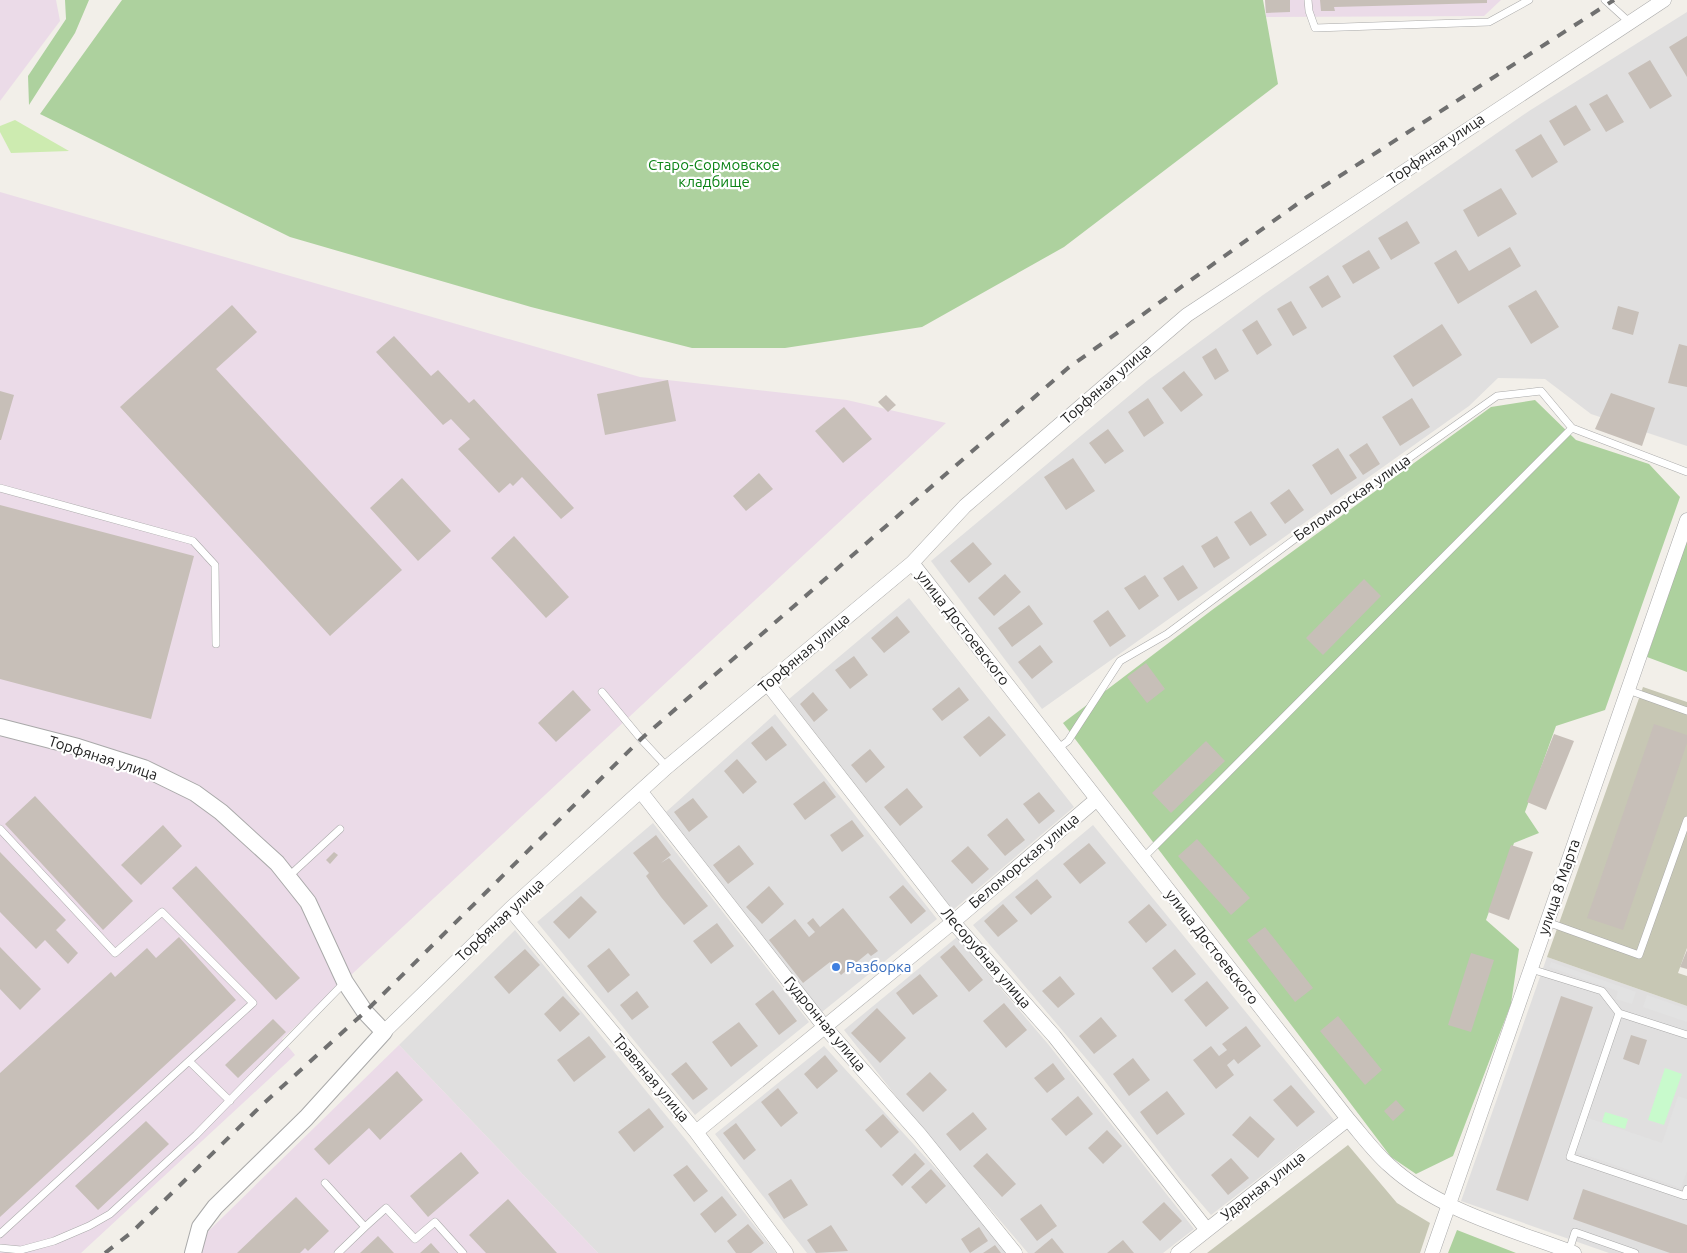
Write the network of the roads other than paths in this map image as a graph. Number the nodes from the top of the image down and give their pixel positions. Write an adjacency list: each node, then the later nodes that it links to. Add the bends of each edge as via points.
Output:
1 (1308, 0): 2 (lane, via 1315,28 1489,22)
2 (1529, 0)
3 (1605, 0): 5 (lane)
4 (1664, 0): 5 (street, Торфяная улица)
5 (1628, 21): 10 (street, Торфяная улица, via 1187,315 965,506)
6 (1572, 428): 7 (lane, Беломорская улица); 17 (lane, Беломорская улица, via 1541,391 1497,396 1311,527 1167,634 1120,660 1068,741); 24 (lane)
7 (1687, 472)
8 (0, 488): 11 (lane, via 193,541 215,565)
9 (1687, 522): 13 (street, улица 8 Марта)
10 (912, 563): 12 (street, Торфяная улица); 17 (street, улица Достоевского)
11 (216, 644)
12 (767, 683): 18 (street, Торфяная улица); 27 (street, Лесорубная улица)
13 (1628, 690): 15 (lane); 28 (street, улица 8 Марта)
14 (602, 692): 18 (lane)
15 (1687, 711)
16 (0, 727): 25 (street, Торфяная улица, via 78,746 144,768 195,793 222,812)
17 (1057, 749): 20 (street, улица Достоевского)
18 (667, 767): 19 (street, Торфяная улица)
19 (641, 792): 26 (street, Торфяная улица); 32 (street, Гудронная улица)
20 (1097, 799): 24 (street, улица Достоевского); 27 (street, Беломорская улица)
21 (1687, 820): 28 (lane, via 1639,955)
22 (0, 829): 35 (lane, via 115,953 162,912 253,1003)
23 (340, 830): 25 (lane)
24 (1143, 858): 37 (street, улица Достоевского)
25 (288, 877): 30 (street, Торфяная улица, via 308,902)
26 (510, 909): 33 (street, Торфяная улица); 38 (street, Травяная улица)
27 (953, 922): 32 (street, Беломорская улица); 43 (street, Лесорубная улица, via 1054,1036)
28 (1547, 922): 29 (street, улица 8 Марта)
29 (1531, 969): 31 (lane, via 1602,991); 41 (street, улица 8 Марта)
30 (344, 982): 33 (street, Торфяная улица); 36 (lane)
31 (1619, 1012): 34 (lane); 40 (lane, via 1570,1157 1685,1196)
32 (823, 1025): 38 (street, Беломорская улица); 51 (street, Гудронная улица, via 920,1135)
33 (384, 1032): 47 (street, via 306,1118 215,1207 200,1227)
34 (1687, 1035)
35 (189, 1061): 36 (lane); 44 (lane)
36 (230, 1101): 45 (lane, via 110,1214 54,1241 20,1250)
37 (1348, 1119): 41 (street, улица Достоевского, via 1389,1166); 43 (street, Ударная улица)
38 (696, 1132): 50 (street, Травяная улица)
39 (325, 1183): 42 (lane)
40 (1687, 1189)
41 (1448, 1205): 46 (street, улица Достоевского); 53 (street, улица 8 Марта)
42 (365, 1227): 48 (lane); 49 (lane, via 386,1208 415,1239 435,1222)
43 (1207, 1230): 52 (street, Ударная улица)
44 (0, 1234)
45 (0, 1248)
46 (1571, 1252): 54 (lane, via 1575,1232)
47 (193, 1253)
48 (338, 1253)
49 (463, 1253)
50 (786, 1253)
51 (1015, 1253)
52 (1178, 1253)
53 (1432, 1253)
54 (1635, 1253)

